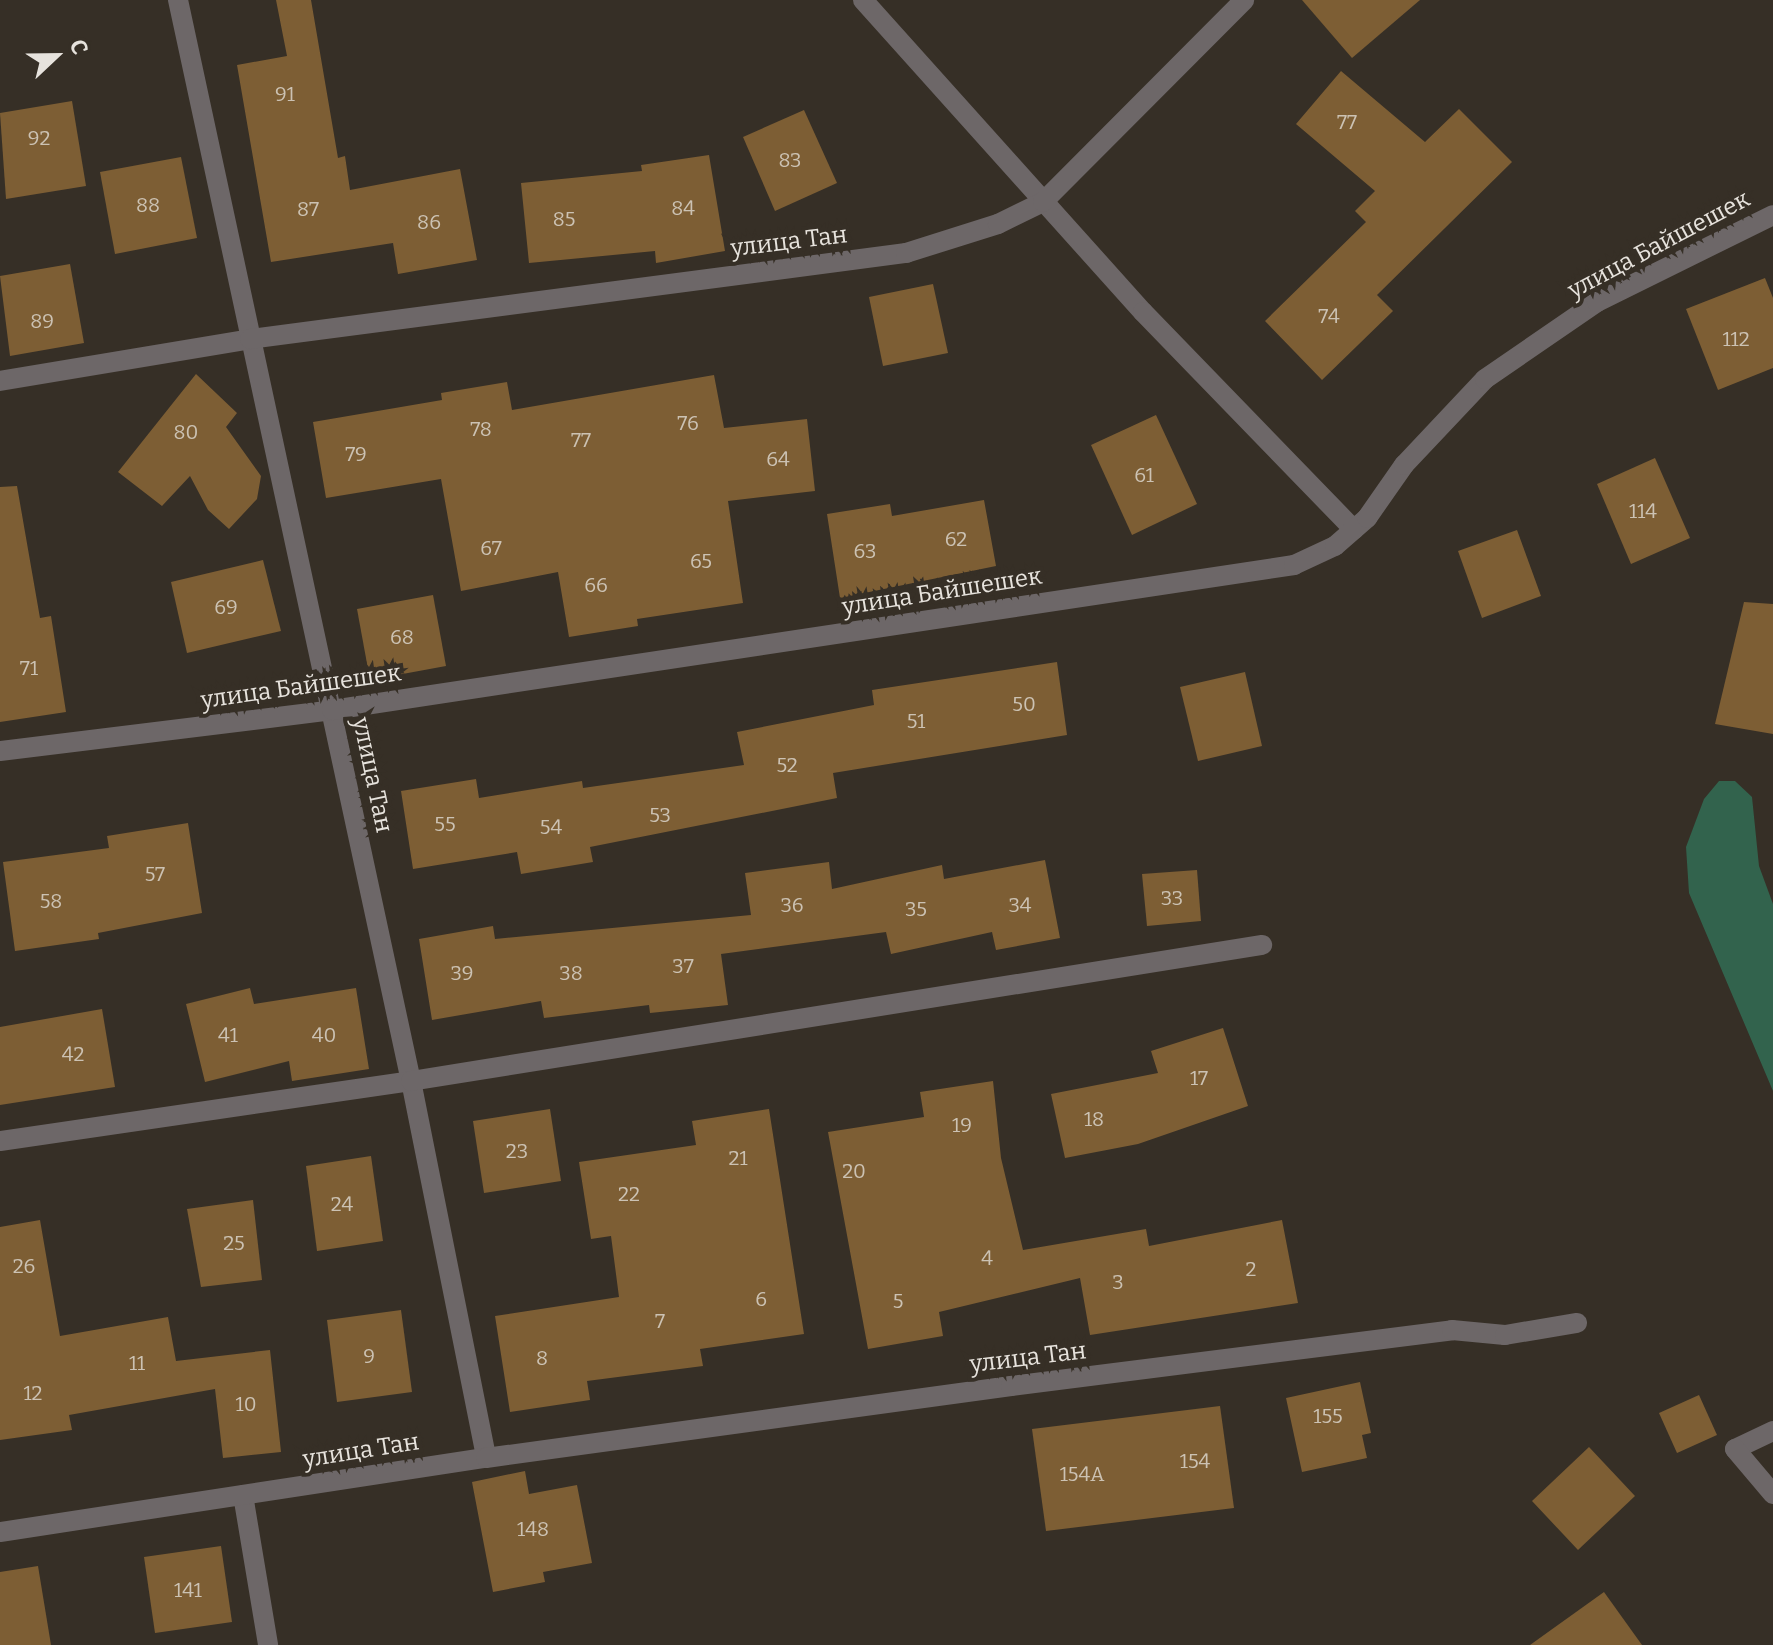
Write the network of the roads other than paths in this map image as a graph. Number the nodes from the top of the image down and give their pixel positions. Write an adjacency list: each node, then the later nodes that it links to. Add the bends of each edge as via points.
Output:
1 (178, 0): 6 (street, улица Тан)
2 (863, 0): 4 (street)
3 (1244, 0): 4 (street, улица Тан)
4 (1043, 202): 6 (street, улица Тан, via 998,224 906,253); 8 (street)
5 (1773, 215): 8 (street, улица Байшешек, via 1597,302 1485,379 1404,465)
6 (250, 339): 7 (street, улица Тан); 9 (street, улица Тан)
7 (0, 381)
8 (1354, 530): 9 (street, улица Байшешек, via 1335,546 1294,565)
9 (332, 710): 10 (street, улица Байшешек); 12 (street, улица Тан)
10 (0, 751)
11 (1262, 945): 12 (street)
12 (411, 1081): 13 (street); 16 (street, улица Тан)
13 (0, 1141)
14 (1577, 1323): 16 (street, улица Тан, via 1505,1335 1452,1330)
15 (1773, 1431): 17 (street, via 1735,1449)
16 (486, 1458): 18 (street, улица Тан)
17 (1773, 1494)
18 (243, 1495): 19 (street, улица Тан); 20 (street)
19 (0, 1532)
20 (268, 1645)

